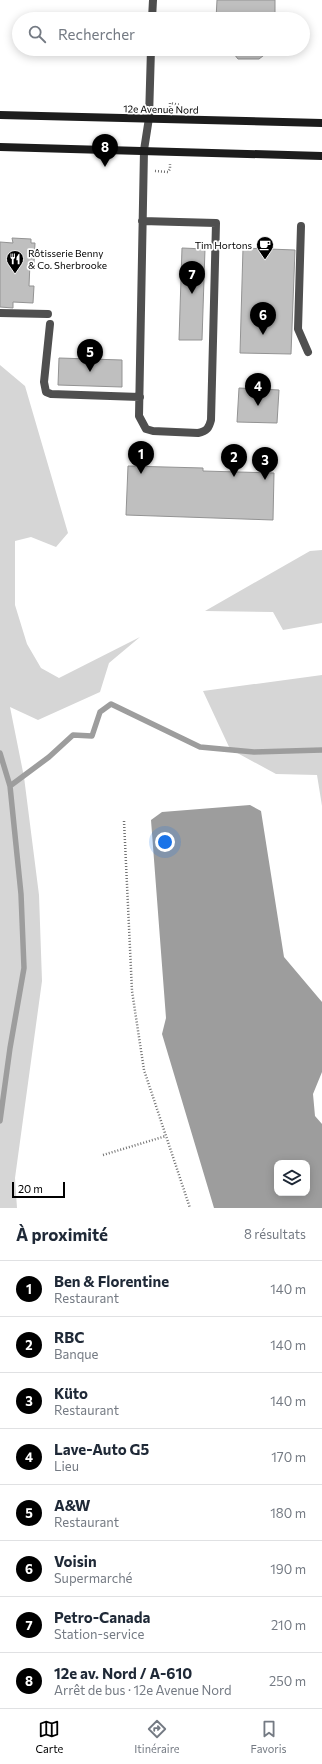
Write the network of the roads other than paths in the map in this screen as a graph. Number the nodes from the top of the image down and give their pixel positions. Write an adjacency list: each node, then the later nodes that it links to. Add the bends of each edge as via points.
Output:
1 (153, 0): 2 (lane)
2 (152, 12)
3 (151, 56): 5 (lane)
4 (0, 115): 5 (main road, 12e Avenue Nord)
5 (149, 118): 6 (main road, 12e Avenue Nord); 8 (lane)
6 (322, 124)
7 (0, 147): 8 (main road)
8 (144, 150): 9 (main road); 10 (lane)
9 (322, 156)
10 (142, 221): 16 (lane); 16 (lane, via 216,223 209,428 198,433 146,429 139,416)
11 (301, 226): 15 (lane, via 298,329)
12 (0, 313): 13 (lane)
13 (48, 314)
14 (50, 324): 16 (lane, via 44,382 46,392)
15 (308, 352)
16 (140, 397)

